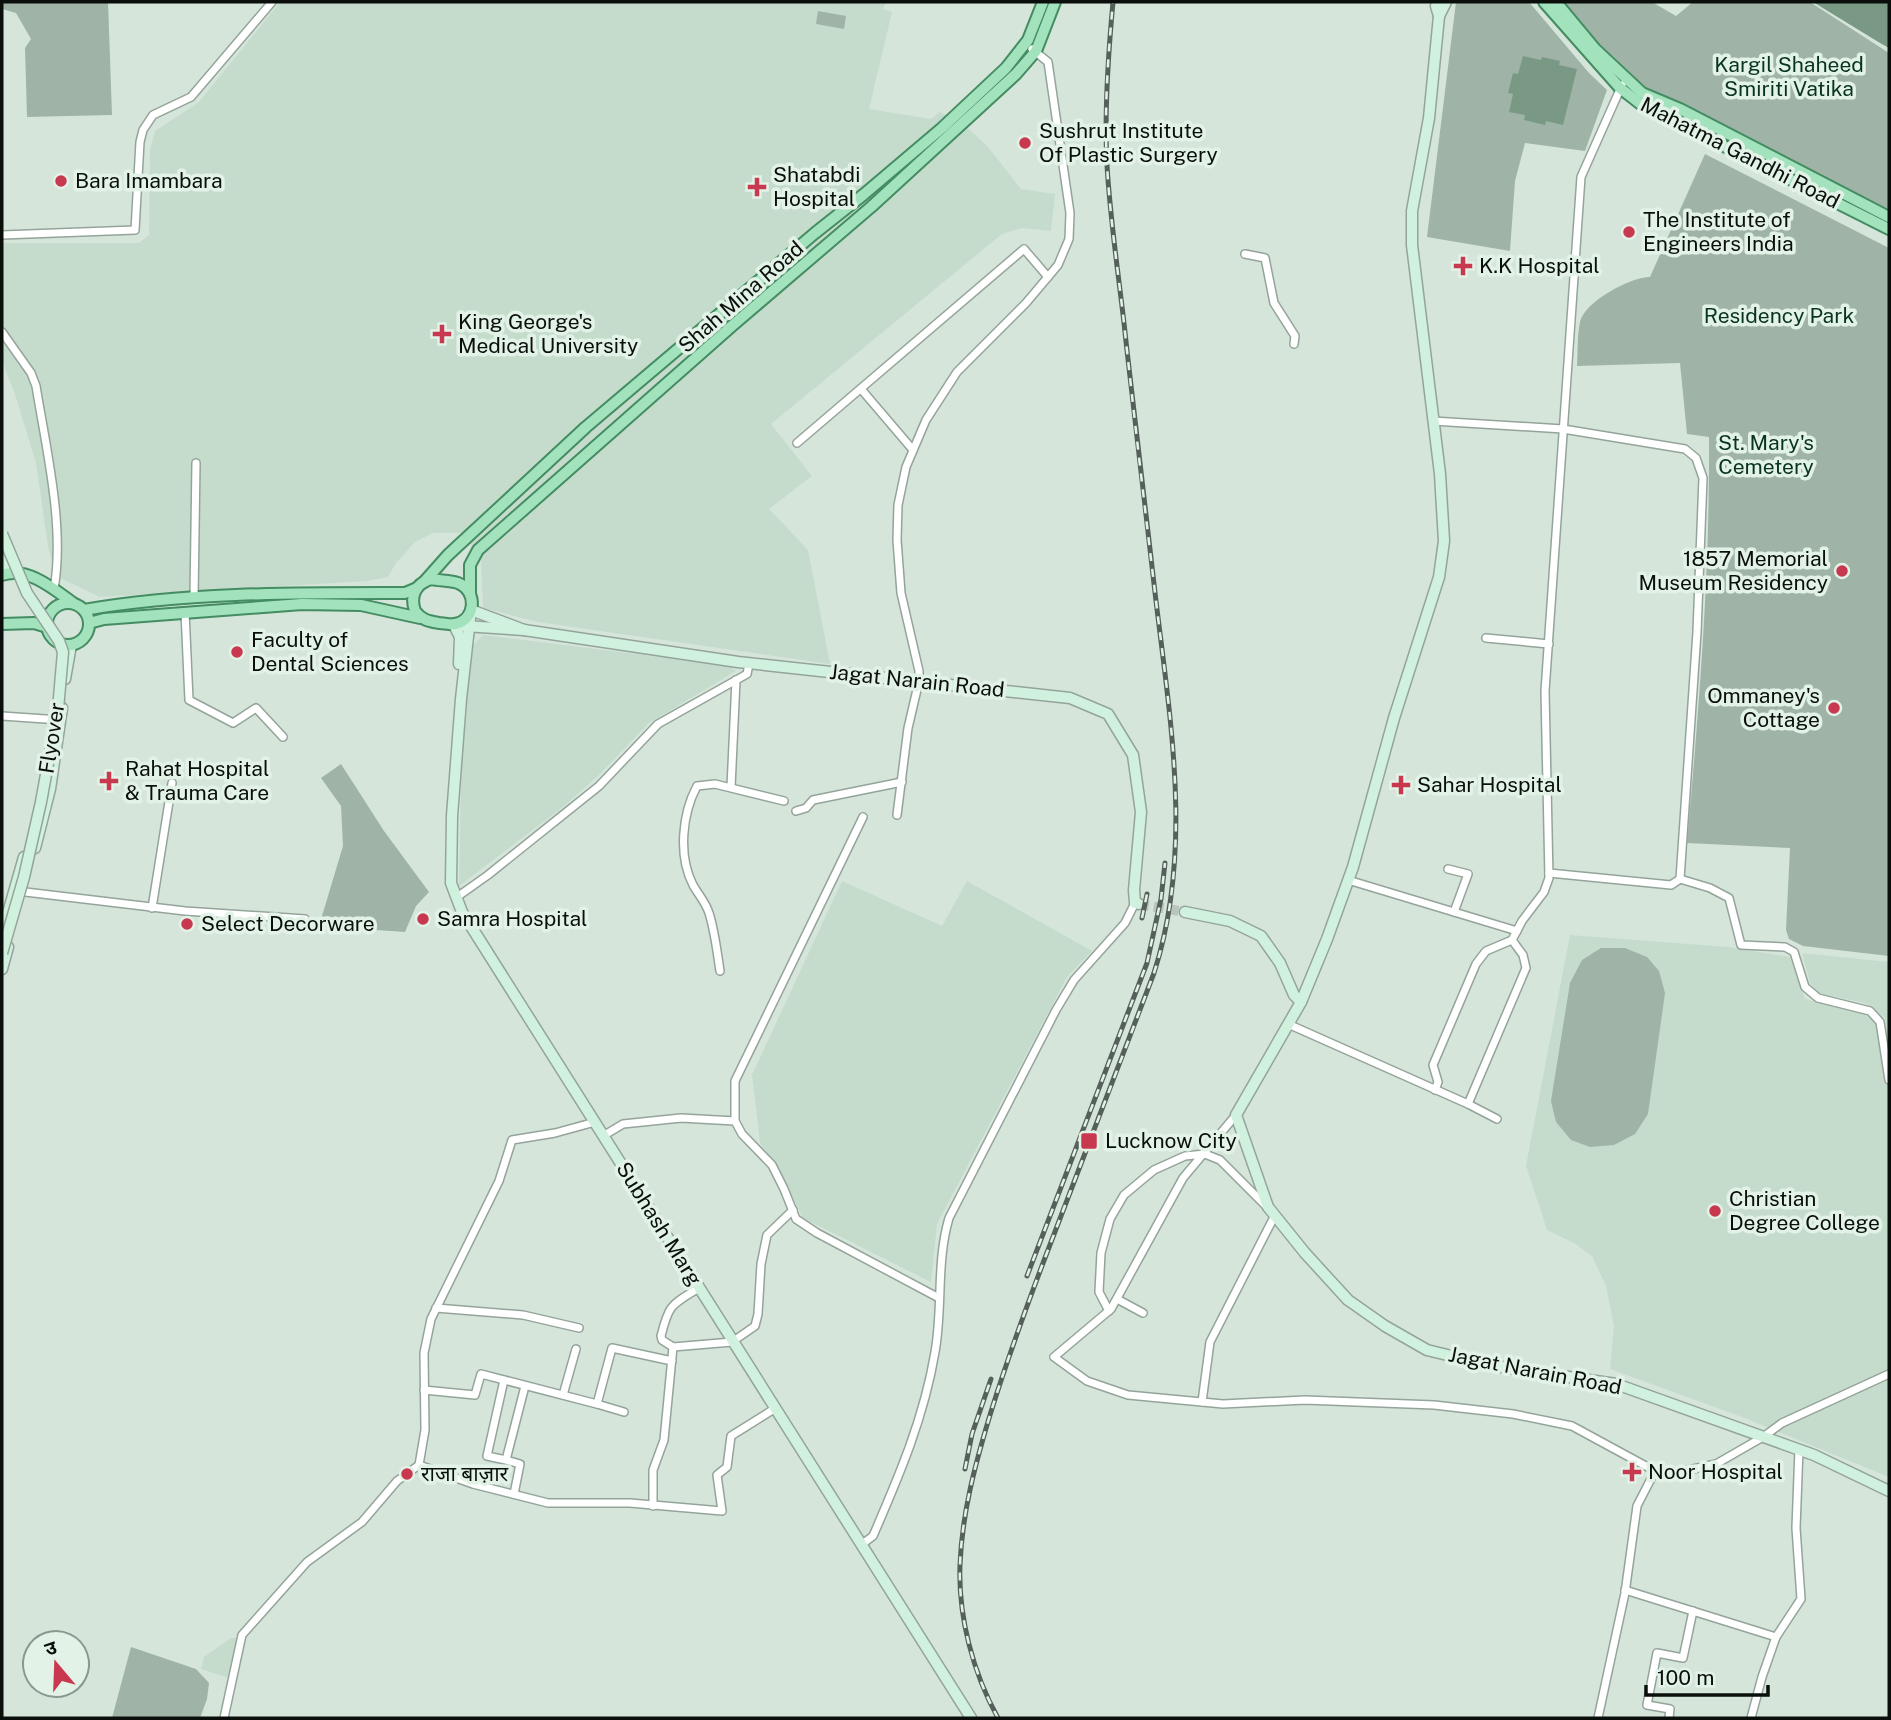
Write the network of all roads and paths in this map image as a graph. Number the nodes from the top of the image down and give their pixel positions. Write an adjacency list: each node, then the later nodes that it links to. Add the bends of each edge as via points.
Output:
1 (272, 2): 14 (street, via 191,97 153,115 143,130 135,230)
2 (1043, 2): 9 (main road, Shah Mina Road)
3 (1055, 2): 9 (main road, Shah Mina Road)
4 (1437, 2): 8 (street)
5 (1446, 2): 8 (street)
6 (1544, 2): 10 (main road, Mahatma Gandhi Road)
7 (1557, 2): 10 (main road, Mahatma Gandhi Road)
8 (1439, 16): 25 (street, via 1429,118 1412,211)
9 (1030, 48): 12 (main road, Shah Mina Road); 15 (main road, Shah Mina Road, via 998,91); 17 (street, via 1048,62 1070,213 1069,239)
10 (1623, 83): 11 (main road, Mahatma Gandhi Road); 13 (main road, Mahatma Gandhi Road, via 1642,105); 26 (street, via 1581,177)
11 (1889, 217)
12 (820, 229): 15 (main road); 18 (main road, Shah Mina Road)
13 (1889, 229)
14 (2, 235)
15 (831, 241): 19 (main road, Shah Mina Road)
16 (1245, 254): 21 (street, via 1265,258 1274,303 1295,336)
17 (1048, 277): 24 (street, via 1024,249); 28 (street, via 957,372 926,419)
18 (722, 313): 19 (main road); 22 (main road, Shah Mina Road)
19 (733, 325): 23 (main road, Shah Mina Road)
20 (2, 332): 36 (street, via 36,386 58,551)
21 (1294, 344)
22 (659, 367): 23 (main road); 30 (main road, Shah Mina Road)
23 (671, 380): 31 (main road, Shah Mina Road)
24 (861, 389): 27 (street); 28 (street)
25 (1433, 421): 26 (street); 72 (street, via 1444,541 1439,577)
26 (1563, 429): 53 (street); 71 (street, via 1685,449 1696,458 1703,478)
27 (797, 443)
28 (913, 450): 57 (street, via 898,505 897,540 901,593)
29 (196, 463): 38 (street)
30 (542, 468): 31 (main road); 35 (main road, Shah Mina Road)
31 (555, 482): 37 (main road, Shah Mina Road, via 478,550 470,565)
32 (2, 534): 83 (street, Flyover, bridge, via 27,593 63,652 41,802)
33 (2, 549): 34 (street)
34 (5, 574): 36 (main road, via 27,575)
35 (420, 585): 37 (main road, via 431,579 456,583); 39 (main road, via 405,593); 44 (main road, via 412,603)
36 (54, 589): 40 (main road)
37 (470, 593): 42 (main road)
38 (194, 599): 39 (main road); 41 (main road)
39 (264, 601): 43 (main road); 44 (main road, via 361,605)
40 (72, 603): 41 (main road); 49 (main road, via 51,611)
41 (84, 610): 45 (main road)
42 (471, 610): 47 (main road); 48 (street, Subhash Marg); 50 (street, Jagat Narain Road)
43 (185, 612): 45 (main road); 61 (street, via 190,700 233,723 256,708)
44 (420, 618): 47 (main road)
45 (89, 623): 54 (main road, via 85,637)
46 (2, 624): 49 (main road)
47 (453, 625): 48 (street, Jagat Narain Road); 58 (street, Subhash Marg, via 460,636)
48 (470, 626): 50 (street, Jagat Narain Road); 58 (street, Subhash Marg)
49 (47, 627): 52 (main road)
50 (524, 630): 55 (street, Jagat Narain Road)
51 (1486, 638): 53 (street)
52 (55, 641): 54 (main road); 60 (street)
53 (1549, 644): 70 (street, via 1545,691)
54 (71, 645): 60 (street)
55 (749, 664): 56 (street, via 747,674); 57 (street, Jagat Narain Road)
56 (736, 680): 64 (street); 74 (street, via 658,724 599,786)
57 (919, 681): 62 (street); 75 (street, Jagat Narain Road, via 1070,698 1108,714 1133,754 1141,812 1134,890)
58 (461, 699): 74 (street, Subhash Marg, via 452,816 451,883)
59 (2, 716): 60 (street)
60 (57, 720): 73 (street)
61 (283, 737)
62 (902, 782): 66 (street, via 813,800); 67 (street)
63 (172, 783): 76 (street)
64 (731, 787): 65 (street); 85 (street, via 697,786 685,822 686,865 708,912)
65 (784, 801)
66 (796, 811)
67 (897, 815)
68 (863, 817): 93 (street, via 735,1081)
69 (1448, 869): 78 (street, via 1468,874)
70 (1549, 873): 71 (street, via 1671,886); 80 (street, via 1544,892)
71 (1680, 879): 88 (street, via 1728,898 1741,945 1785,947 1794,953 1805,987 1818,998 1870,1011 1880,1022)
72 (1348, 880): 78 (street); 86 (street)
73 (19, 891): 76 (street); 81 (street); 84 (street)
74 (457, 897): 94 (street, Subhash Marg, via 462,912)
75 (1137, 903): 100 (street, via 1074,980 1056,1010 949,1218)
76 (152, 908): 79 (street)
77 (1185, 912): 86 (street, via 1230,921 1261,936)
78 (1454, 912): 80 (street)
79 (305, 919)
80 (1517, 931): 82 (street)
81 (2, 934)
82 (1512, 940): 89 (street, via 1486,951 1476,964 1433,1065 1438,1082); 90 (street, via 1527,968)
83 (2, 953)
84 (2, 969)
85 (720, 971)
86 (1301, 1002): 87 (street)
87 (1288, 1024): 89 (street); 91 (street)
88 (1889, 1080)
89 (1435, 1090): 90 (street)
90 (1468, 1104): 92 (street)
91 (1236, 1115): 96 (street); 98 (street, Jagat Narain Road)
92 (1497, 1119)
93 (735, 1121): 95 (street, via 681,1118 623,1124); 97 (street, via 772,1165)
94 (595, 1122): 95 (street, Subhash Marg); 102 (street, via 512,1140 499,1181)
95 (603, 1136): 99 (street, Subhash Marg)
96 (1205, 1154): 98 (street, via 1220,1160); 101 (street, via 1183,1178); 103 (street, via 1185,1156 1154,1170 1124,1195 1110,1219 1101,1253 1099,1292)
97 (793, 1210): 100 (street, via 796,1219 817,1233); 106 (street, via 767,1235 755,1326)
98 (1271, 1211): 115 (street, via 1210,1342); 119 (street, Jagat Narain Road, via 1348,1300 1427,1350 1488,1365 1616,1384)
99 (699, 1288): 106 (street, Subhash Marg); 107 (street, via 668,1311 661,1336)
100 (939, 1298): 127 (street, via 936,1350 914,1439 873,1536)
101 (1117, 1299): 103 (street); 104 (street)
102 (436, 1308): 105 (street, via 523,1315); 113 (street, via 424,1353)
103 (1109, 1311): 115 (street, via 1054,1357 1087,1381 1128,1395)
104 (1143, 1313)
105 (579, 1328)
106 (732, 1342): 107 (street); 117 (street, Subhash Marg)
107 (673, 1347): 109 (street)
108 (576, 1349): 114 (street)
109 (672, 1361): 116 (street, via 612,1348); 126 (street, via 664,1440 653,1470)
110 (1889, 1374): 119 (street, via 1782,1423)
111 (504, 1380): 112 (street); 113 (street, via 481,1374 475,1395); 121 (street, via 487,1456)
112 (525, 1385): 114 (street); 121 (street)
113 (424, 1390): 122 (street, via 425,1430)
114 (563, 1395): 116 (street)
115 (1202, 1402): 123 (street, via 1305,1400 1434,1405 1513,1414 1572,1426)
116 (597, 1404): 118 (street)
117 (774, 1409): 126 (street, via 731,1436 727,1468 717,1475 722,1511); 127 (street, Subhash Marg)
118 (624, 1412)
119 (1763, 1437): 120 (street, Jagat Narain Road); 123 (street, via 1716,1464 1675,1473)
120 (1799, 1449): 124 (street, Jagat Narain Road); 130 (street, via 1796,1528 1801,1600)
121 (506, 1460): 125 (street, via 520,1464)
122 (419, 1465): 125 (street); 131 (street, via 397,1480 362,1522 307,1562 242,1635)
123 (1656, 1471): 128 (street, via 1637,1506)
124 (1889, 1491)
125 (514, 1494): 126 (street, via 548,1503)
126 (653, 1506)
127 (861, 1545): 132 (street, Subhash Marg)
128 (1625, 1590): 129 (street); 133 (street)
129 (1693, 1611): 130 (street); 134 (street, via 1683,1658 1657,1653 1647,1705 1670,1709)
130 (1776, 1637): 135 (street)
131 (224, 1718)
132 (971, 1718)
133 (1598, 1718)
134 (1669, 1718)
135 (1751, 1718)

